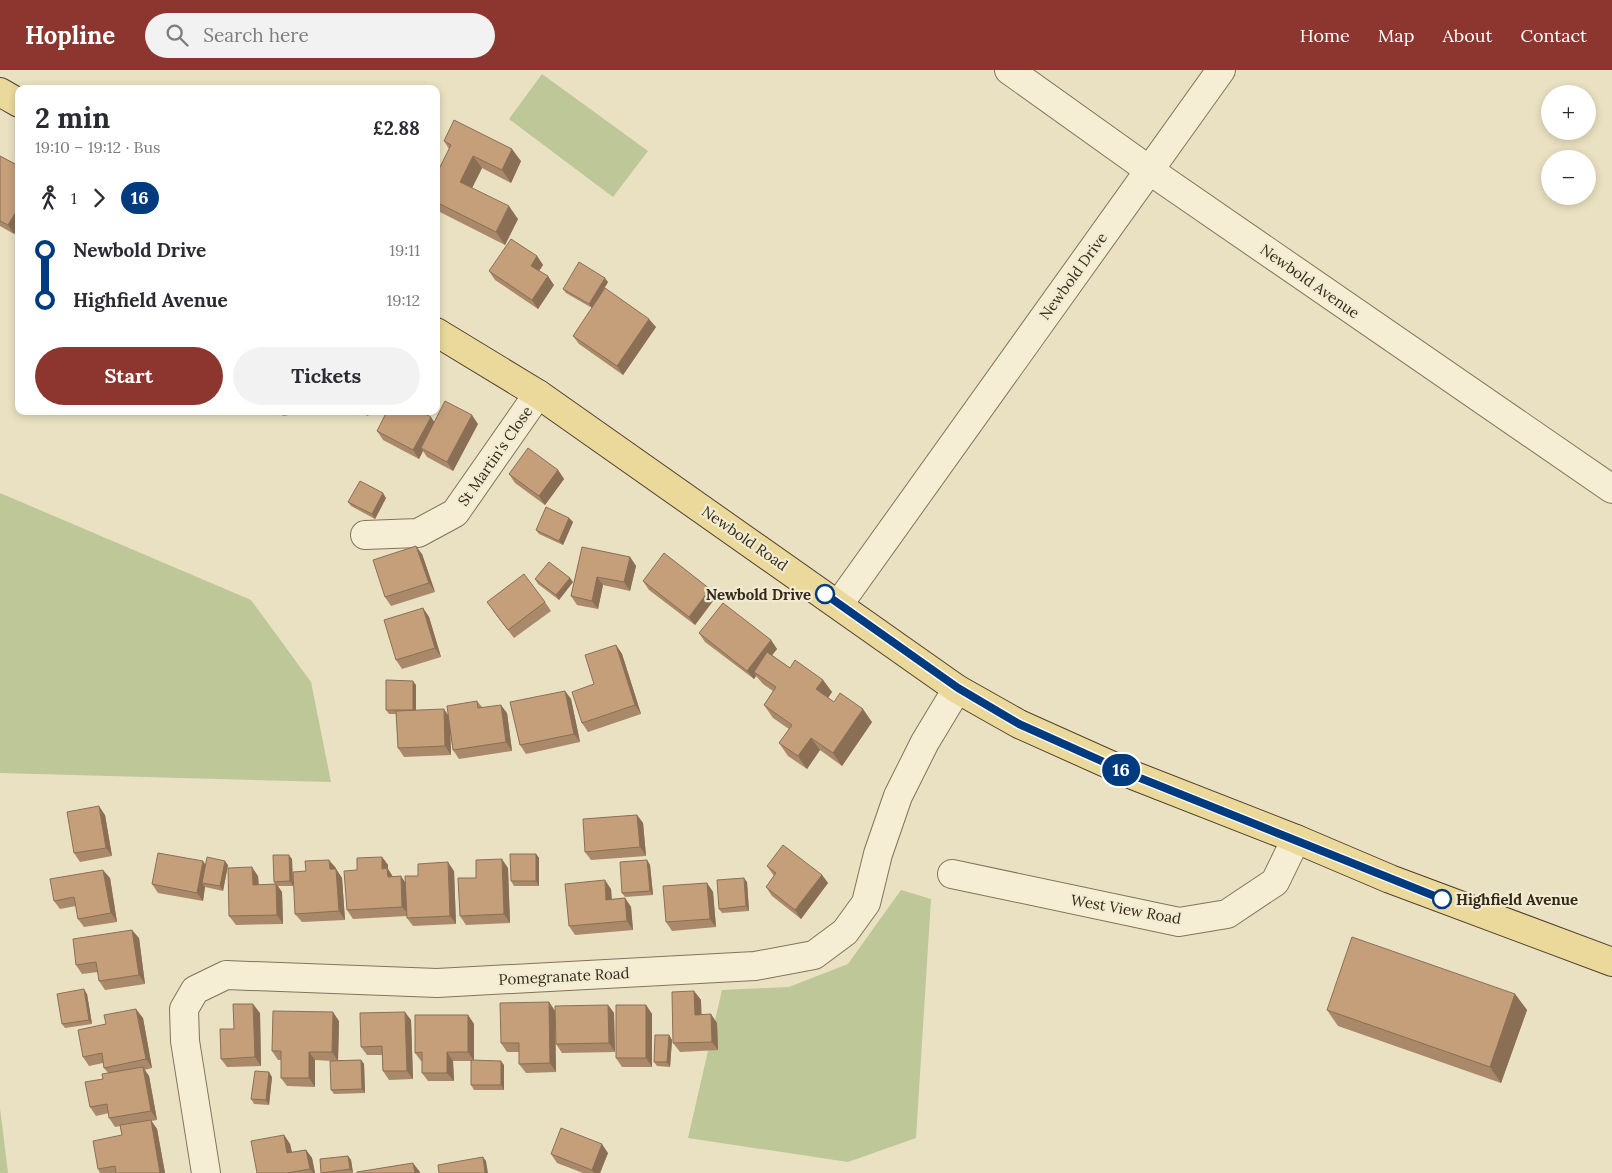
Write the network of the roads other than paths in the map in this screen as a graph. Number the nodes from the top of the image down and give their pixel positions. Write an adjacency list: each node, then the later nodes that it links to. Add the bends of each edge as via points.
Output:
1 (1009, 70): 5 (street, Newbold Avenue)
2 (1221, 70): 5 (street, Newbold Drive)
3 (0, 92): 4 (main road)
4 (15, 101)
5 (1149, 170): 8 (street, Newbold Avenue); 10 (street, Newbold Drive)
6 (440, 334): 7 (main road, Newbold Road)
7 (538, 394): 9 (street, St Martin's Close, via 455,513 418,533); 10 (main road, Newbold Road)
8 (1612, 489)
9 (365, 535)
10 (839, 604): 11 (main road, Newbold Road)
11 (958, 688): 12 (main road, Newbold Road, via 1019,724 1135,776); 15 (street, Pomegranate Road, via 925,742 898,796 878,854 866,903 845,932 814,955 755,966 437,982 226,975 195,990 184,1009 185,1041)
12 (1296, 839): 13 (street, West View Road, via 1275,882 1227,914 1179,922); 14 (main road, Newbold Road, via 1390,879)
13 (952, 874)
14 (1612, 962)
15 (206, 1173)

